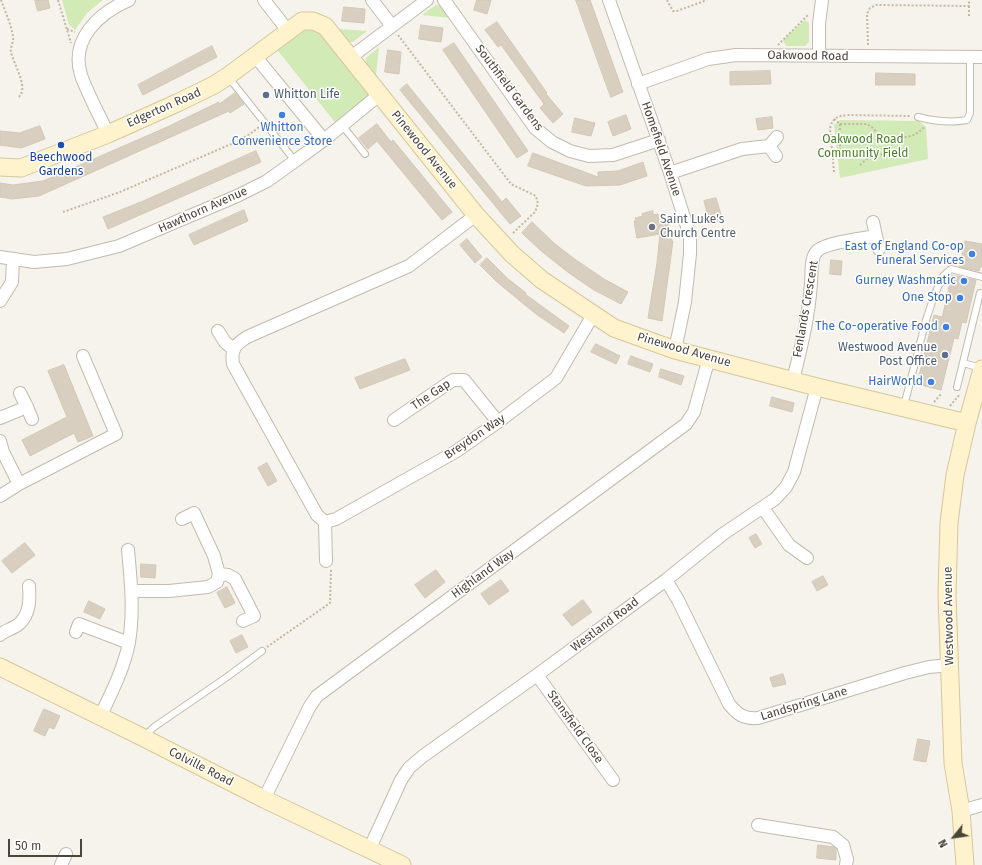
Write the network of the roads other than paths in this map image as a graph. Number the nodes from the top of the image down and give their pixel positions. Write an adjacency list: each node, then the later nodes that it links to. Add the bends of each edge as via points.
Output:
1 (264, 0): 10 (street)
2 (372, 0): 9 (street)
3 (427, 0): 9 (street)
4 (444, 0): 22 (street, Southfield Gardens, via 535,128 552,142 570,151 589,156 613,155)
5 (608, 0): 16 (street, Homefield Avenue)
6 (822, 0): 12 (street)
7 (126, 1): 20 (street, via 107,11 92,24 83,38 79,57 81,74)
8 (313, 21): 10 (street, Edgerton Road, via 302,21); 13 (street, Pinewood Avenue, via 325,26)
9 (392, 26): 13 (street)
10 (288, 31): 11 (street, Edgerton Road)
11 (255, 56): 15 (street, Edgerton Road); 21 (street)
12 (819, 56): 14 (street, Oakwood Road); 16 (street, Oakwood Road, via 736,55 708,59)
13 (350, 57): 17 (street, Pinewood Avenue)
14 (976, 57): 18 (lane, via 967,120 929,120)
15 (228, 76): 20 (street, Edgerton Road, via 177,103); 25 (lane)
16 (638, 84): 22 (street, Homefield Avenue)
17 (379, 95): 19 (street, Hawthorn Avenue); 28 (street, Pinewood Avenue)
18 (918, 116)
19 (342, 125): 21 (street, Hawthorn Avenue); 23 (lane)
20 (108, 134): 26 (street, Edgerton Road, via 21,168)
21 (324, 140): 25 (street, Hawthorn Avenue)
22 (659, 140): 27 (street, Homefield Avenue)
23 (365, 154)
24 (776, 156): 27 (street, via 773,141)
25 (295, 161): 33 (street, Hawthorn Avenue, via 237,196 119,246 67,259 34,262)
26 (0, 167)
27 (670, 173): 41 (street, Homefield Avenue, via 690,236 685,302)
28 (476, 215): 38 (street, Pinewood Avenue, via 542,280); 40 (street, via 409,266 247,338 235,345)
29 (873, 222): 30 (street)
30 (876, 236): 31 (street); 46 (street, Fenlands Crescent, via 828,245 817,251 813,260 804,335)
31 (879, 249)
32 (0, 257): 33 (street, Hawthorn Avenue)
33 (14, 260): 37 (street, via 12,282)
34 (982, 277): 51 (lane, via 951,269 943,276 926,320)
35 (982, 286): 36 (lane)
36 (981, 293): 44 (lane)
37 (0, 301)
38 (593, 315): 41 (street, Pinewood Avenue, via 614,328); 55 (street, Breydon Way, via 556,378)
39 (218, 331): 40 (street)
40 (234, 350): 62 (street, via 233,364 317,515)
41 (675, 350): 43 (street, Pinewood Avenue)
42 (83, 356): 58 (street, via 116,434)
43 (709, 358): 46 (street, Pinewood Avenue); 81 (street, Highland Way, via 694,412 686,424 317,696)
44 (963, 363): 45 (lane); 48 (lane)
45 (982, 369): 56 (street, Westwood Avenue)
46 (793, 380): 47 (street, Pinewood Avenue)
47 (817, 387): 51 (street, Pinewood Avenue); 60 (street, Westland Road, via 794,472 786,487)
48 (959, 390)
49 (20, 393): 50 (street)
50 (27, 407): 52 (street); 53 (street)
51 (904, 408): 56 (street, Pinewood Avenue)
52 (0, 418)
53 (32, 419)
54 (394, 420): 55 (street, The Gap, via 453,380 464,380)
55 (498, 422): 62 (street, Breydon Way, via 456,452 336,519)
56 (967, 423): 75 (street, Westwood Avenue, via 955,475 949,523 947,595)
57 (1, 448): 58 (street)
58 (19, 484): 59 (street)
59 (0, 496)
60 (763, 508): 64 (street, via 789,545); 67 (street, Westland Road, via 723,534)
61 (182, 519): 66 (street, via 198,510)
62 (325, 522): 65 (street)
63 (128, 550): 69 (street)
64 (807, 558)
65 (328, 564)
66 (220, 574): 69 (street, via 217,582 208,587); 70 (street, via 235,579 254,616)
67 (666, 580): 75 (street, Landspring Lane, via 729,704 742,717 758,718 905,673); 77 (street, Westland Road)
68 (29, 586): 72 (street, via 30,599 26,616 19,624)
69 (132, 591): 73 (street)
70 (243, 621)
71 (79, 624): 73 (street)
72 (0, 635)
73 (129, 643): 78 (street, via 118,680)
74 (262, 651): 79 (lane, via 154,727)
75 (950, 665): 83 (street, Westwood Avenue, via 953,763)
76 (0, 667): 78 (street, Colville Road)
77 (538, 675): 80 (street, Stansfield Close); 85 (street, Westland Road, via 409,768)
78 (100, 717): 79 (street, Colville Road)
79 (144, 738): 81 (street, Colville Road)
80 (613, 780)
81 (264, 799): 85 (street, Colville Road)
82 (982, 805): 83 (street)
83 (961, 811): 88 (street, Westwood Avenue)
84 (758, 825): 87 (street, via 833,837 843,845)
85 (369, 850): 86 (street, Colville Road)
86 (402, 865)
87 (846, 865)
88 (966, 865)

